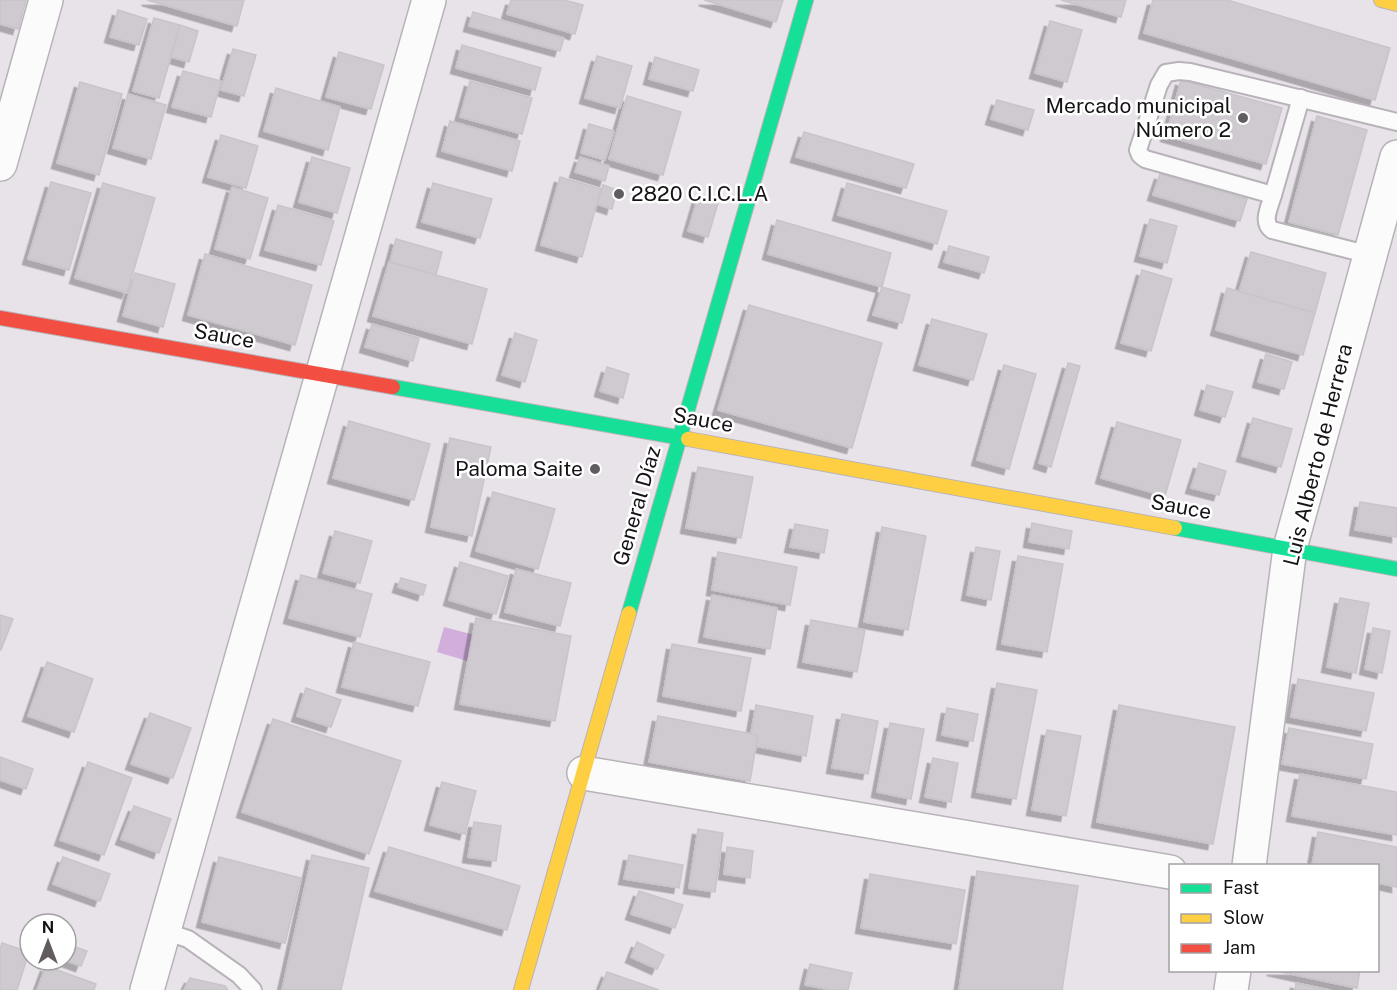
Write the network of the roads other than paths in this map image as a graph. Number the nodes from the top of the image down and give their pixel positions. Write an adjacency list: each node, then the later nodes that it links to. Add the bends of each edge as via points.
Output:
1 (46, 0): 9 (street)
2 (429, 0): 13 (street)
3 (806, 0): 14 (street, General Díaz)
4 (1381, 0): 5 (street)
5 (1397, 4)
6 (1301, 98): 7 (lane); 10 (lane); 10 (lane, via 1190,72 1166,73 1138,150 1145,159)
7 (1397, 122)
8 (1397, 157): 11 (street, Luis Alberto de Herrera)
9 (0, 164)
10 (1273, 195): 11 (lane, via 1266,221 1272,230)
11 (1370, 255): 15 (street, Luis Alberto de Herrera)
12 (0, 318): 13 (street, Sauce)
13 (324, 374): 14 (street, Sauce); 20 (street)
14 (679, 437): 15 (street, Sauce); 17 (street, General Díaz)
15 (1290, 548): 16 (street, Sauce); 18 (street, Luis Alberto de Herrera)
16 (1397, 569)
17 (584, 773): 19 (street); 24 (street, General Díaz)
18 (1249, 864)
19 (1169, 872)
20 (164, 931): 22 (street); 23 (lane, via 188,939 239,975)
21 (1234, 972): 25 (street)
22 (147, 990)
23 (253, 990)
24 (521, 990)
25 (1231, 990)

